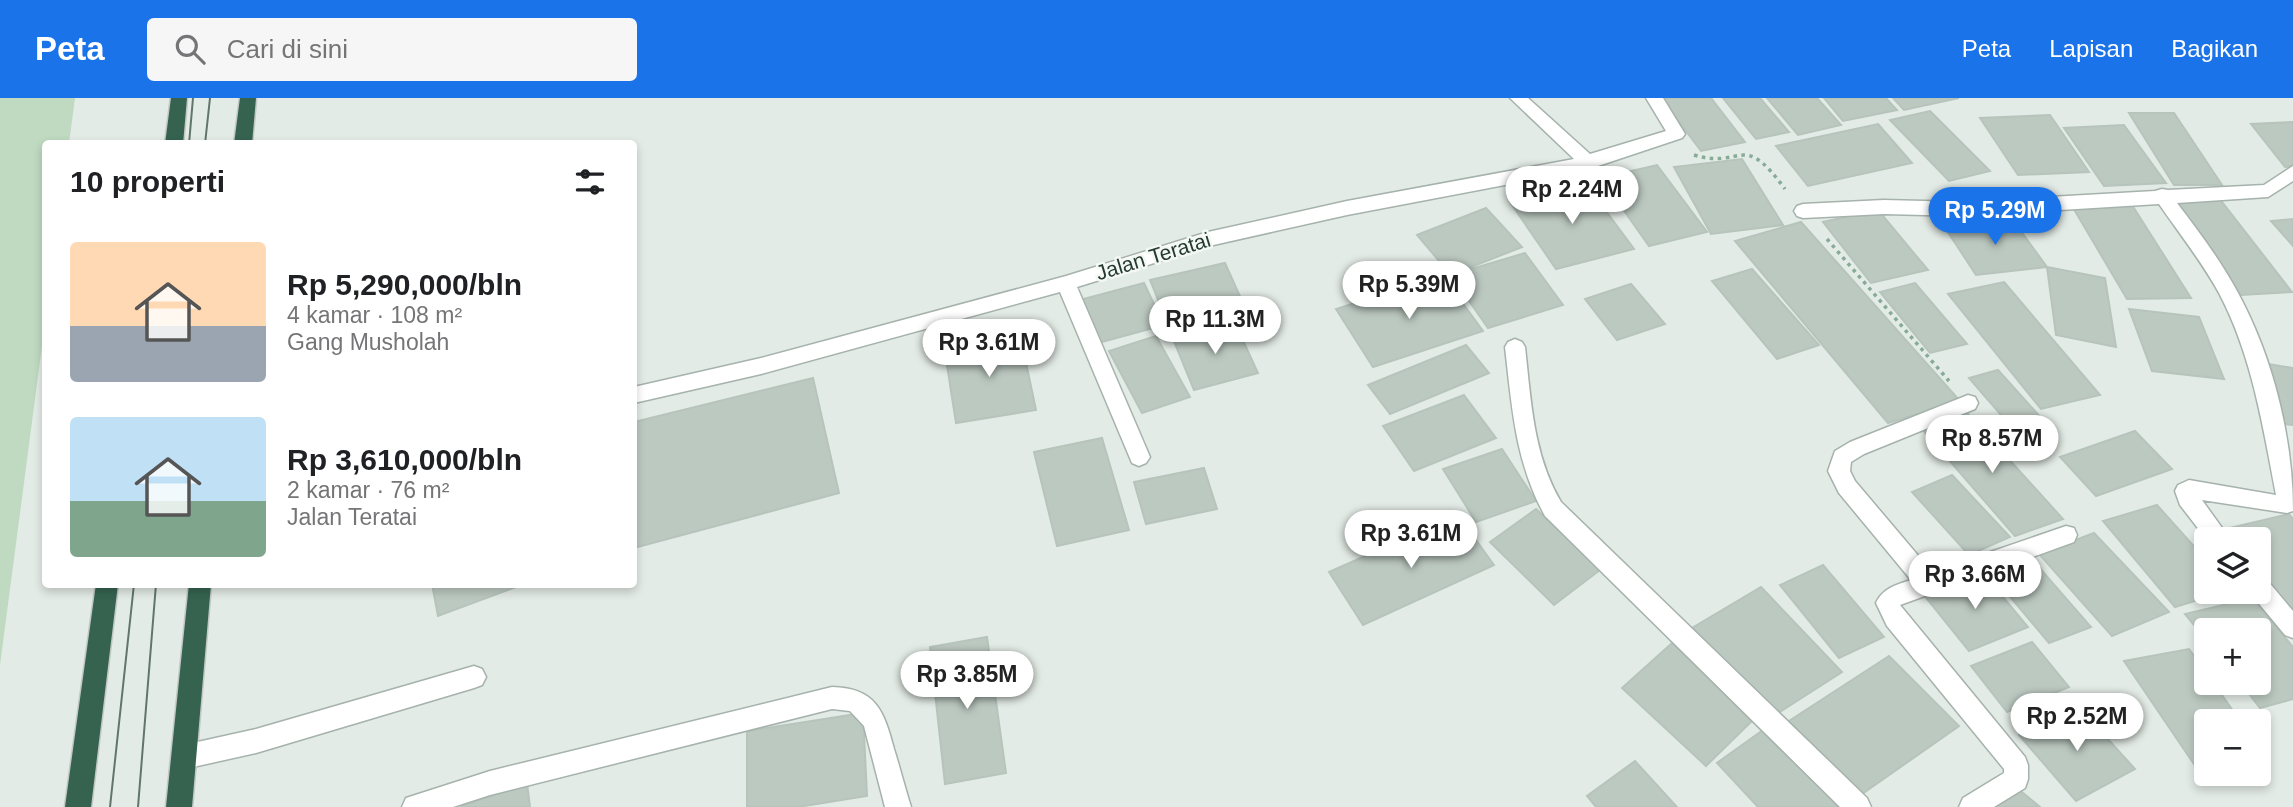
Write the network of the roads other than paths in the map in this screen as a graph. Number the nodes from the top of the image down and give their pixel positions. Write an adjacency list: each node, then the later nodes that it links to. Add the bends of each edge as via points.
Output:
1 (179, 98): 5 (highway)
2 (248, 98): 6 (highway)
3 (1518, 98): 7 (street)
4 (1654, 98): 7 (street, Jalan Teratai, via 1676,134)
5 (174, 140)
6 (243, 140)
7 (1589, 163): 11 (street, Jalan Teratai, via 1260,226)
8 (2293, 172): 9 (street, via 2267,191)
9 (2162, 195): 10 (street, via 1964,209); 16 (street, via 2219,277 2238,313 2274,431 2288,501 2280,505 2189,489 2188,499)
10 (1803, 211)
11 (1066, 283): 13 (street, Jalan Teratai, via 761,366); 15 (street)
12 (1515, 347): 29 (street, via 1530,457 1542,494 1553,509)
13 (637, 394)
14 (1968, 403): 18 (street, via 1842,457 1839,471 1847,487)
15 (1139, 457)
16 (2210, 527)
17 (2066, 535): 18 (street)
18 (1928, 584): 30 (street, via 1889,599 1891,614 2018,770 2016,779)
19 (106, 588): 25 (highway)
20 (200, 588): 24 (highway)
21 (2271, 601): 22 (street)
22 (2293, 628)
23 (474, 677): 24 (street, via 256,741)
24 (184, 757): 26 (highway)
25 (78, 807)
26 (180, 807)
27 (415, 807): 28 (street, via 490,783 832,698 859,702 869,710)
28 (898, 807)
29 (1858, 807)
30 (1972, 807)

